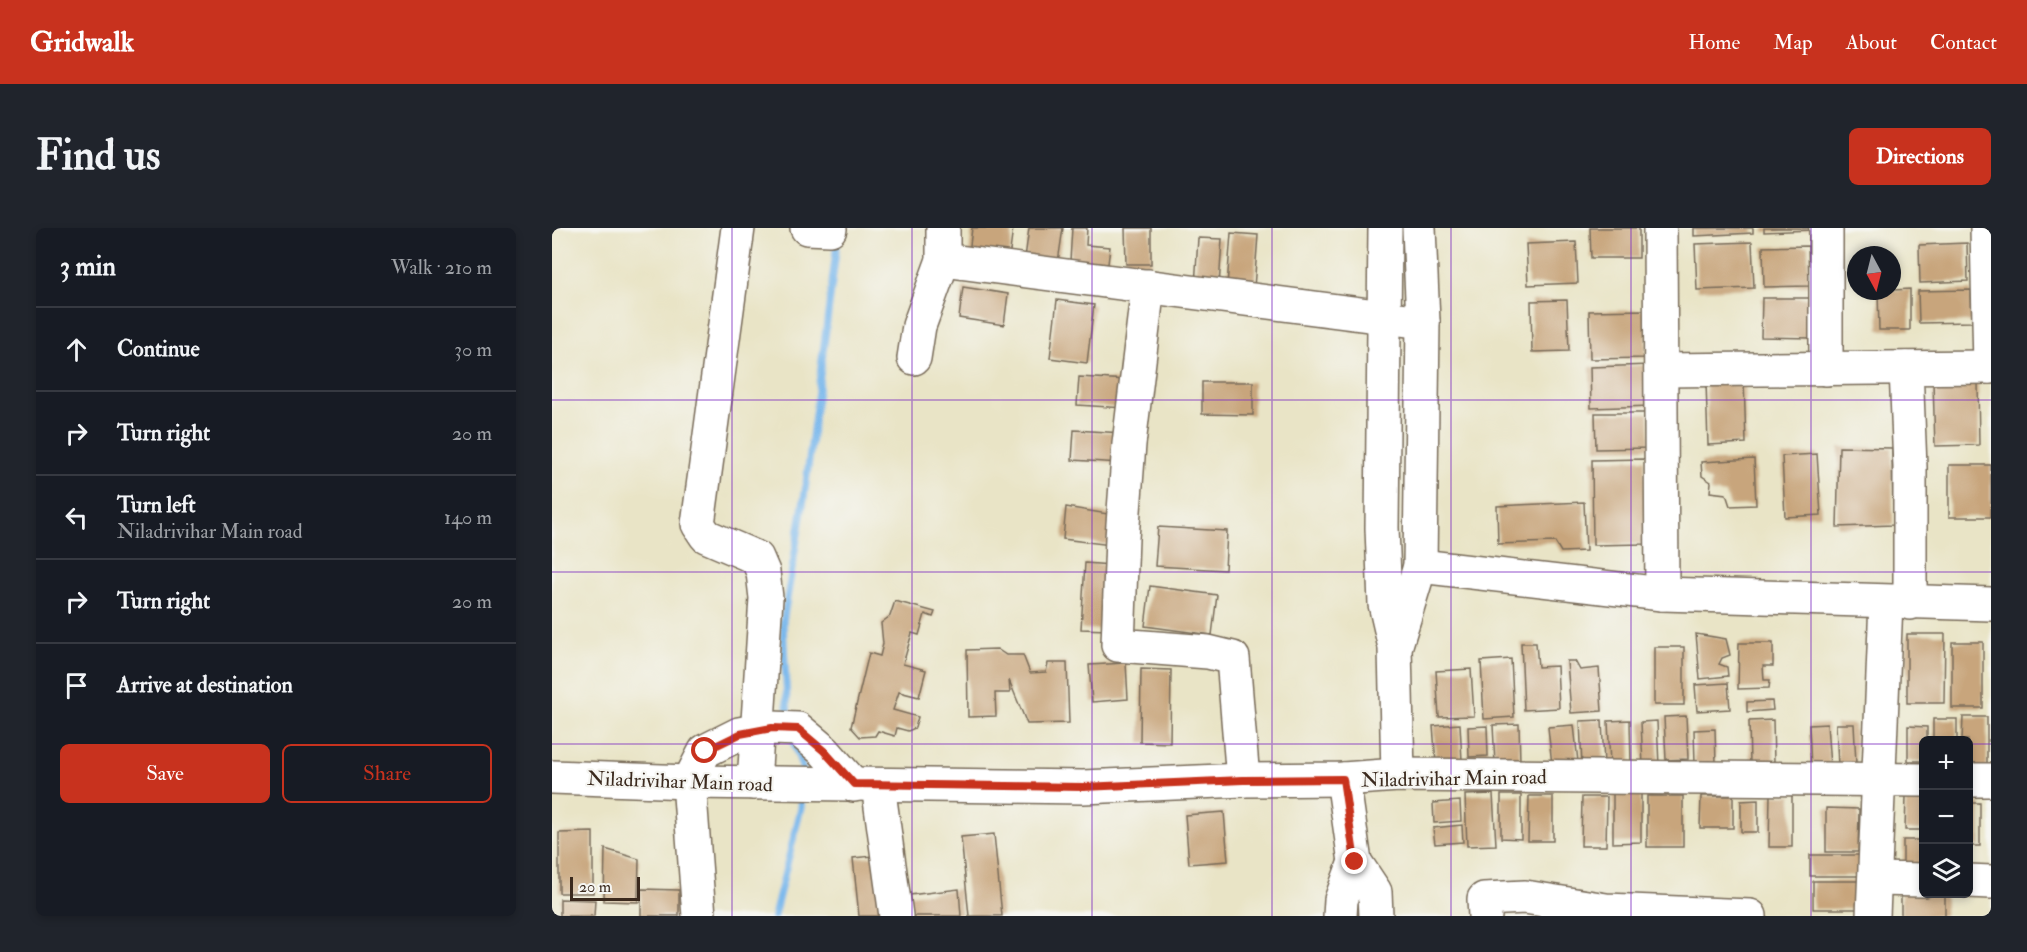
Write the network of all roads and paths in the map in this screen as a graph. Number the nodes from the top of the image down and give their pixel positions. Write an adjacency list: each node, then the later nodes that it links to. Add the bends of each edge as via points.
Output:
1 (738, 228): 21 (street, via 698,524 706,536 757,558 764,572 766,598)
2 (1385, 228): 9 (street)
3 (1419, 228): 10 (street)
4 (1660, 228): 15 (street)
5 (1826, 228): 14 (street)
6 (1987, 228): 12 (street)
7 (943, 244): 8 (street); 11 (street, via 919,326)
8 (1148, 286): 9 (street); 26 (street, via 1129,444 1118,645 1208,652 1233,658)
9 (1384, 317): 10 (street); 20 (street, via 1382,528 1385,603)
10 (1423, 322): 16 (street)
11 (914, 358)
12 (1990, 367): 13 (street)
13 (1906, 368): 14 (street); 18 (street, via 1910,467)
14 (1826, 369): 15 (street)
15 (1660, 370): 17 (street)
16 (1420, 566): 17 (street); 20 (street)
17 (1662, 594): 18 (street)
18 (1898, 602): 19 (street); 25 (street)
19 (1991, 604)
20 (1395, 648): 22 (street)
21 (757, 731): 30 (street, via 740,734 705,751); 31 (street); 32 (street, via 798,729 824,751)
22 (1398, 775): 24 (street, Niladrivihar Main road); 25 (street, Niladrivihar Main road)
23 (552, 777): 30 (street, Niladrivihar Main road)
24 (1343, 779): 26 (street, Niladrivihar Main road); 33 (street)
25 (1880, 779): 27 (street, Niladrivihar Main road); 34 (street)
26 (1243, 780): 32 (street, Niladrivihar Main road, via 1083,787)
27 (1919, 780)
28 (1973, 780): 29 (street)
29 (1991, 780)
30 (689, 782): 31 (street, Niladrivihar Main road); 38 (street)
31 (760, 783): 32 (street, Niladrivihar Main road)
32 (851, 784): 39 (street)
33 (1355, 862): 40 (street, via 1341,900); 41 (street, via 1375,892)
34 (1875, 879): 35 (street); 44 (street)
35 (1919, 880)
36 (1973, 881): 37 (street)
37 (1991, 882)
38 (699, 916)
39 (896, 916)
40 (1340, 916)
41 (1376, 916)
42 (1485, 916): 43 (street, via 1484,899 1525,897 1606,910)
43 (1750, 916)
44 (1873, 916)

